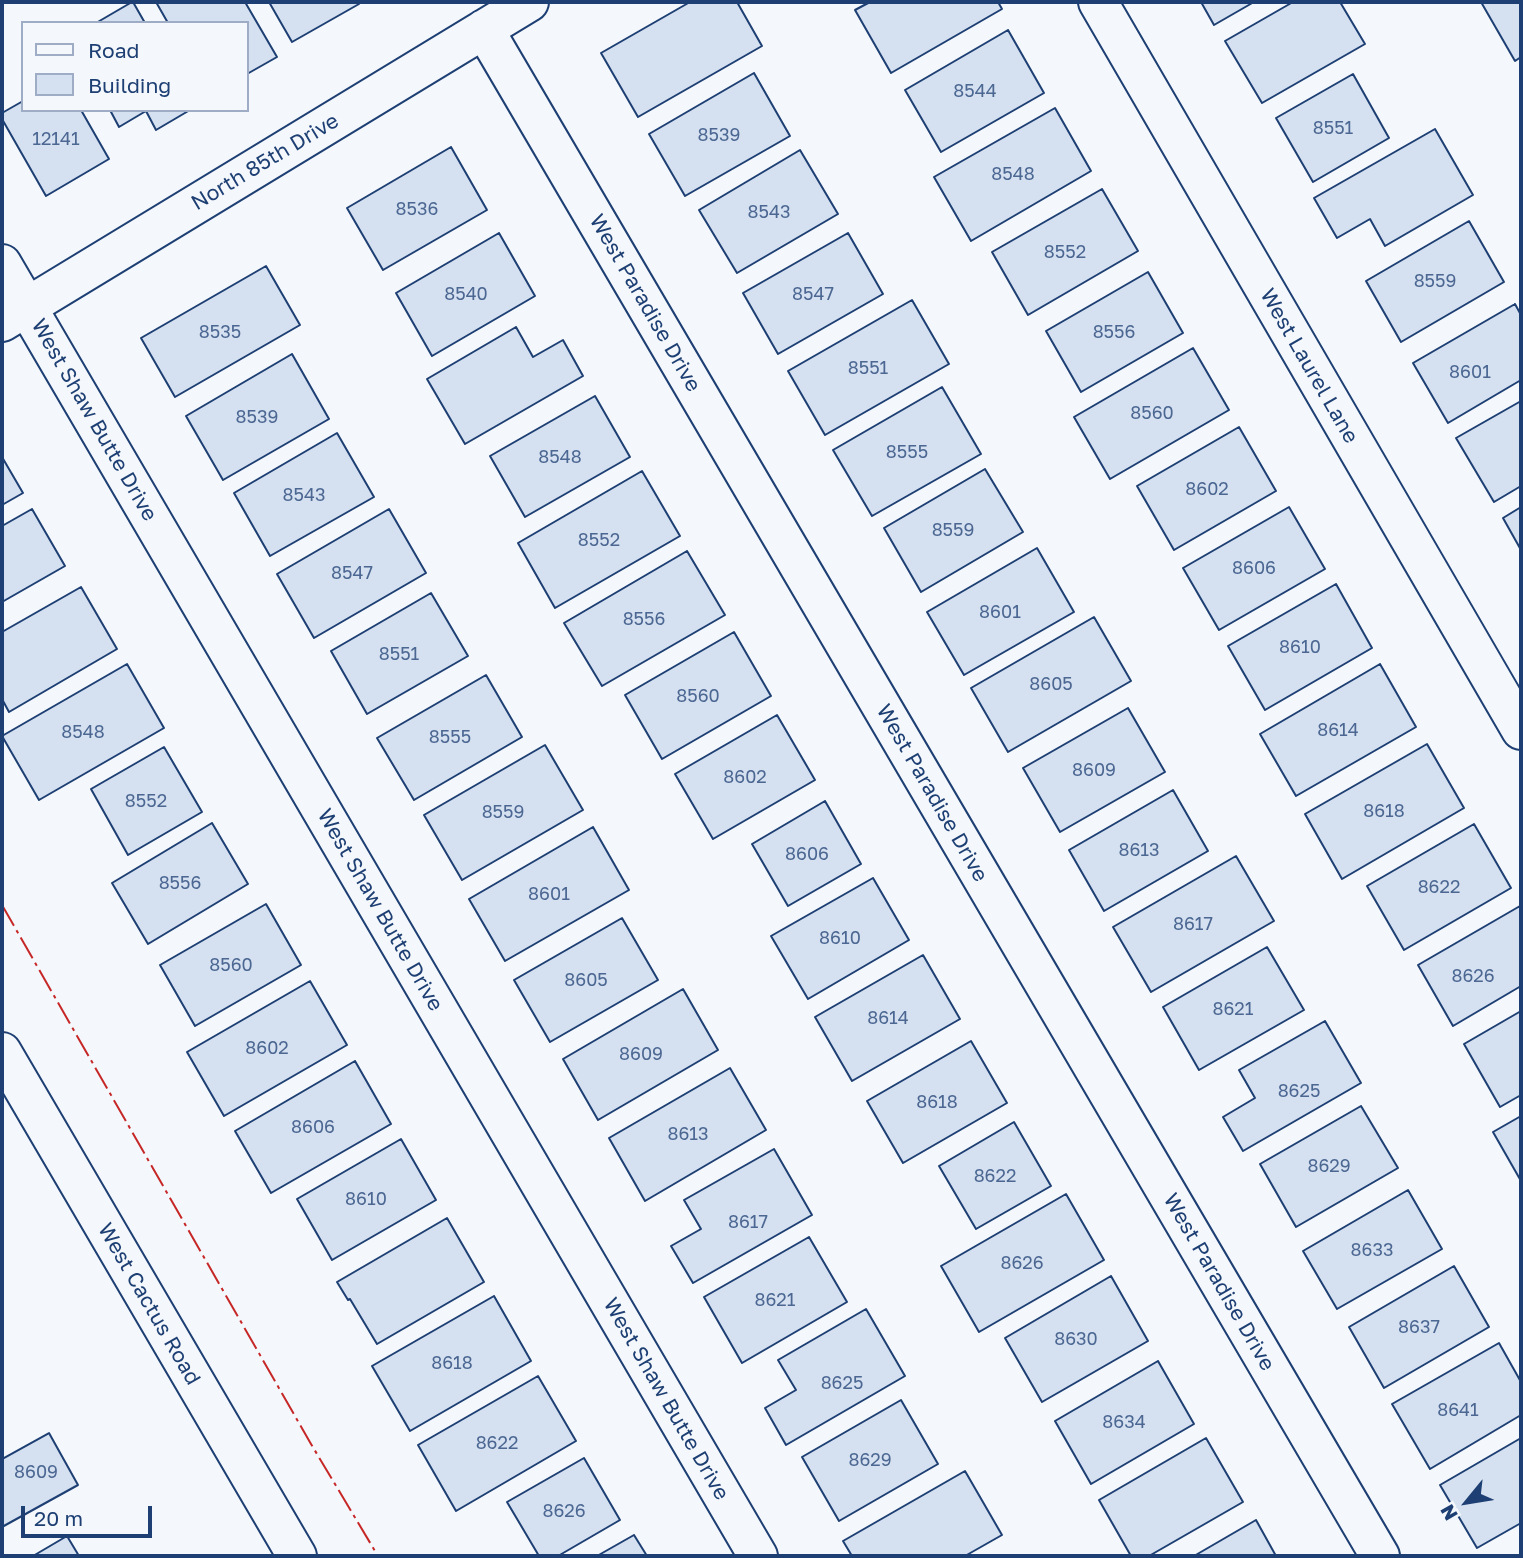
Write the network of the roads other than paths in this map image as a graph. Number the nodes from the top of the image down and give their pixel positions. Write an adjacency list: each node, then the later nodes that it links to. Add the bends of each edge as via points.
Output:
1 (529, 2): 3 (street, North 85th Drive)
2 (1098, 2): 6 (street, West Laurel Lane)
3 (484, 29): 5 (street, North 85th Drive); 10 (street, West Paradise Drive)
4 (2, 264): 5 (street, West Shaw Butte Drive)
5 (15, 314): 9 (street, West Shaw Butte Drive)
6 (1521, 730)
7 (2, 1052): 8 (street, West Cactus Road)
8 (297, 1556)
9 (758, 1556)
10 (1380, 1556)

